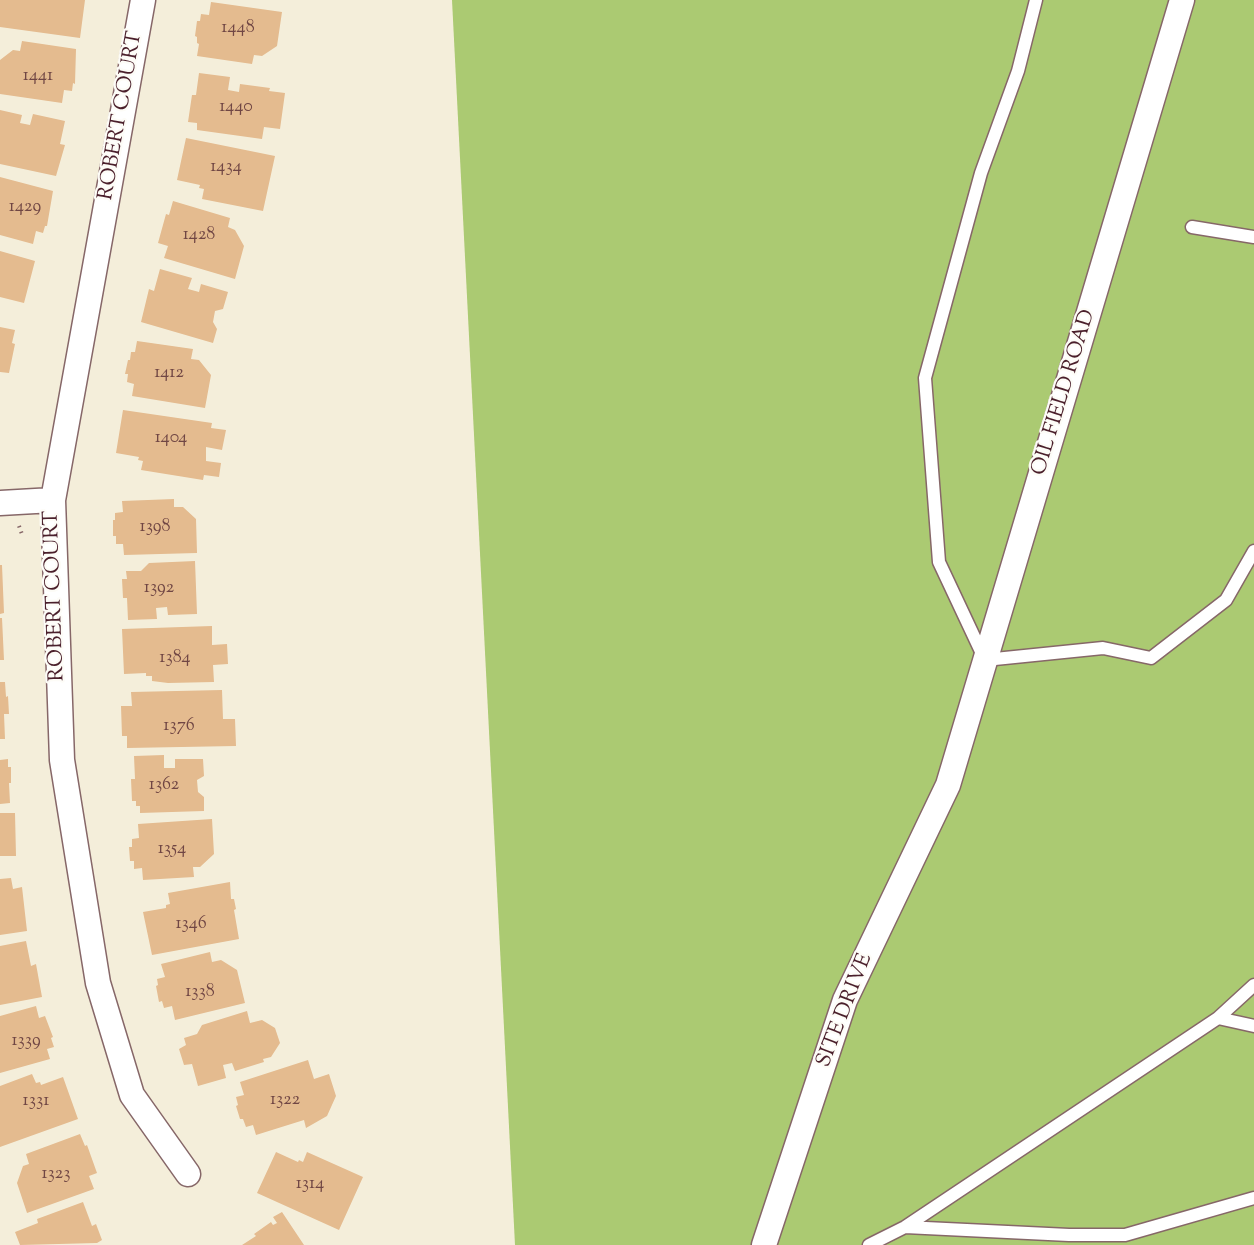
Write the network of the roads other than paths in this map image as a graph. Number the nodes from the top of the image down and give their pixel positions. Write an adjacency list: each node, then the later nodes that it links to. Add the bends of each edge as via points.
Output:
1 (143, 0): 6 (street, ROBERT COURT)
2 (1036, 0): 9 (lane, via 1018,71 981,173 925,378 939,562)
3 (1182, 0): 9 (street, OIL FIELD ROAD)
4 (1192, 227): 5 (lane)
5 (1254, 237)
6 (53, 500): 7 (street); 14 (street, ROBERT COURT, via 62,760 98,983 132,1095)
7 (0, 503)
8 (1254, 551): 9 (lane, via 1226,600 1151,658 1103,648)
9 (985, 660): 10 (street, OIL FIELD ROAD)
10 (948, 785): 17 (street, SITE DRIVE, via 845,1000)
11 (1254, 985): 12 (lane)
12 (1218, 1018): 13 (lane); 16 (lane)
13 (1254, 1026)
14 (188, 1174)
15 (1254, 1198): 16 (lane, via 1125,1236)
16 (905, 1227): 18 (lane)
17 (764, 1245)
18 (869, 1245)

